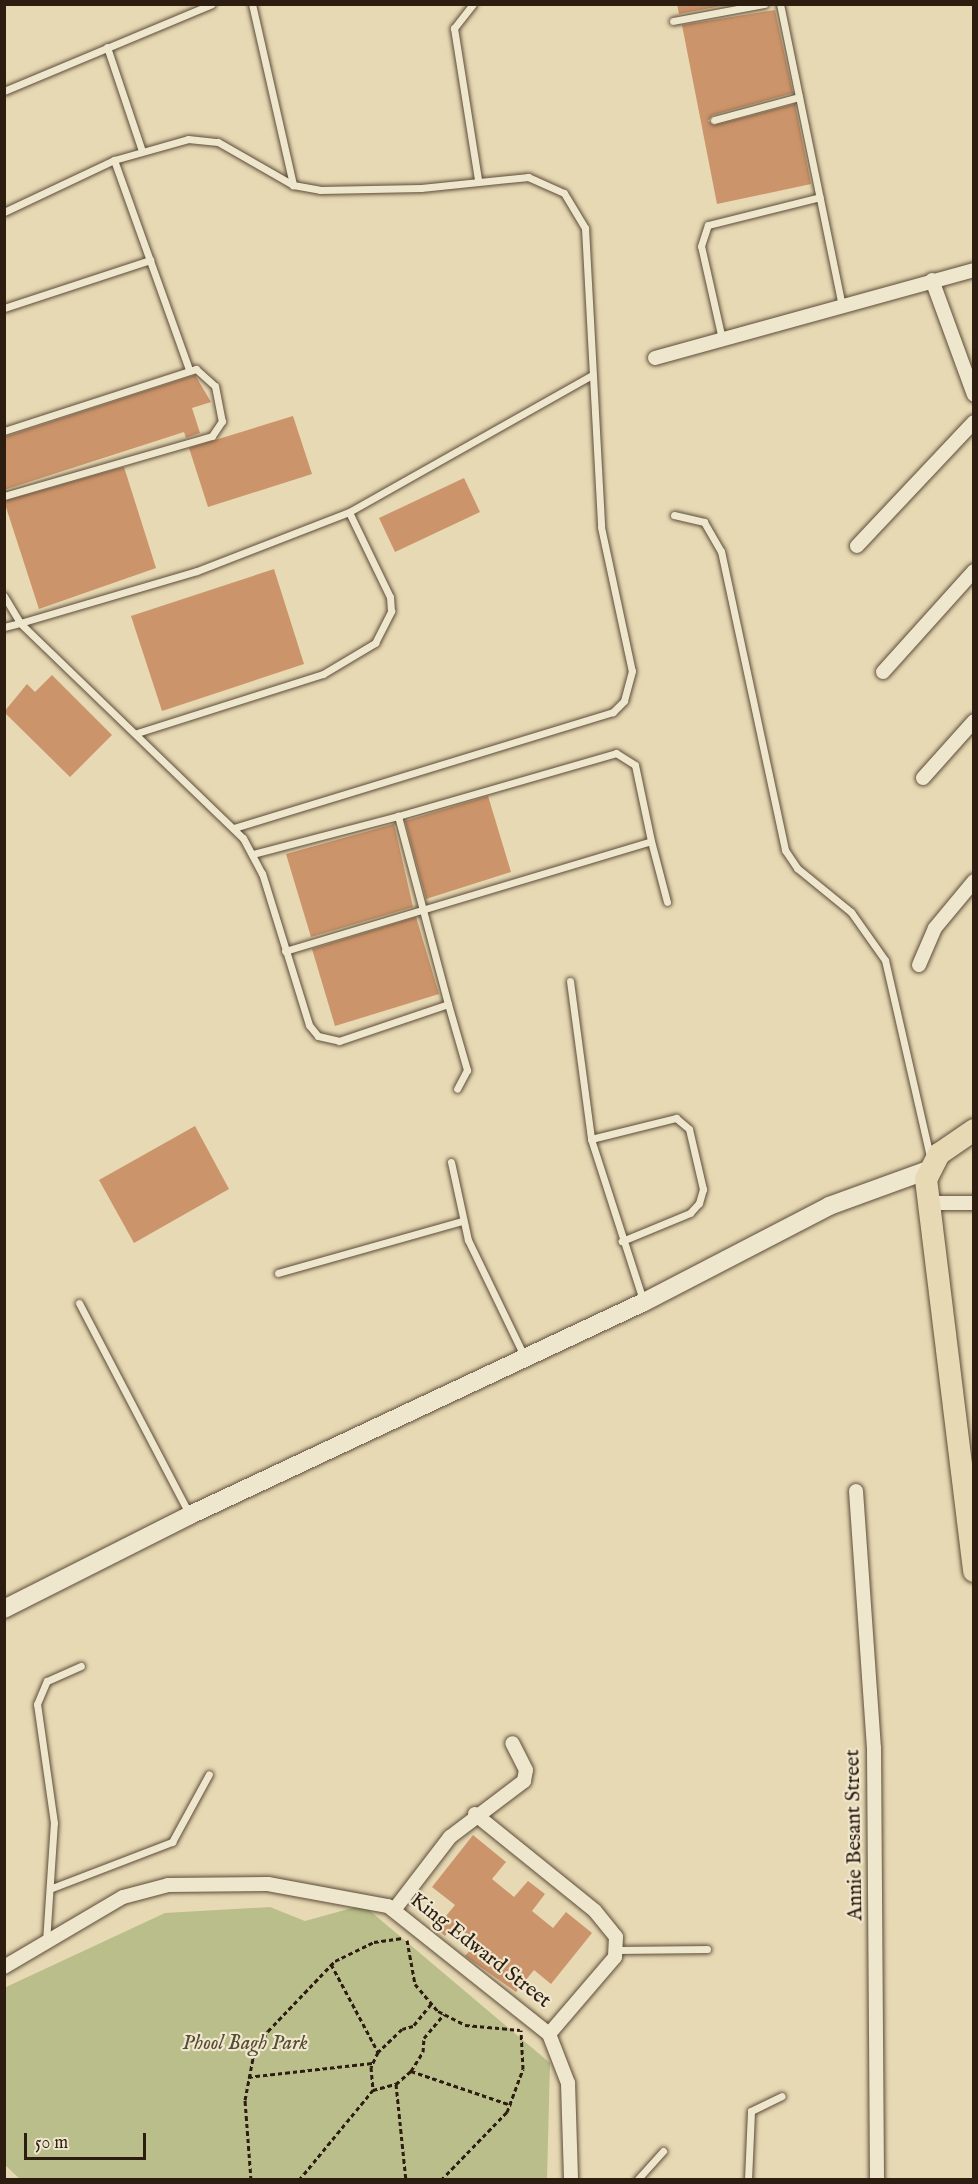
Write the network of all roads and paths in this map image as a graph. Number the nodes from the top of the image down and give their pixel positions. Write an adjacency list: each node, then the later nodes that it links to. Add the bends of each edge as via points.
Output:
1 (212, 4): 7 (lane)
2 (252, 4): 14 (lane)
3 (473, 4): 13 (lane, via 454,28)
4 (764, 4): 6 (lane)
5 (780, 4): 9 (lane)
6 (673, 21)
7 (106, 47): 8 (lane); 11 (lane)
8 (4, 91)
9 (799, 97): 10 (lane); 15 (lane)
10 (714, 120)
11 (142, 152): 12 (lane); 14 (lane, via 188,139 218,142)
12 (114, 160): 16 (lane); 17 (lane)
13 (478, 180): 14 (lane, via 365,190); 25 (lane, via 528,177 548,182 575,204 588,257)
14 (293, 184)
15 (820, 198): 20 (lane); 22 (lane, via 708,225 701,246)
16 (4, 212)
17 (150, 260): 21 (lane); 24 (lane)
18 (974, 270): 19 (street)
19 (932, 280): 20 (street); 26 (street)
20 (842, 305): 22 (street)
21 (4, 308)
22 (722, 339): 23 (street)
23 (654, 358)
24 (189, 370): 28 (lane); 29 (lane, via 205,373 215,386 222,422 212,436)
25 (590, 376): 30 (lane); 42 (lane, via 601,527 632,671 624,701 613,712)
26 (974, 395)
27 (974, 422): 32 (street)
28 (4, 431)
29 (4, 496)
30 (349, 512): 35 (lane, via 147,588); 39 (lane, via 390,597 391,611 375,643 323,674)
31 (674, 515): 56 (lane, via 704,522 721,551 785,850 797,868 851,912 885,960)
32 (857, 546)
33 (974, 571): 37 (street)
34 (4, 596): 35 (lane)
35 (20, 623): 36 (lane); 39 (lane)
36 (4, 627)
37 (883, 672)
38 (974, 721): 40 (street)
39 (137, 733): 42 (lane)
40 (923, 778)
41 (398, 816): 43 (lane, via 616,753 635,765); 44 (lane); 47 (lane)
42 (234, 828): 44 (lane)
43 (651, 841): 46 (lane); 47 (lane)
44 (253, 854): 48 (lane)
45 (974, 880): 49 (street, via 935,928)
46 (667, 902)
47 (425, 912): 48 (lane); 51 (lane)
48 (285, 951): 51 (lane, via 309,1024 325,1040 339,1041)
49 (919, 965)
50 (570, 981): 54 (lane)
51 (448, 1004): 52 (lane, via 467,1070)
52 (457, 1089)
53 (974, 1130): 56 (main road)
54 (591, 1139): 60 (lane); 60 (lane, via 676,1118 689,1129 703,1189 699,1203 690,1213)
55 (451, 1162): 59 (lane)
56 (929, 1166): 57 (main road); 62 (street, via 830,1206)
57 (928, 1203): 58 (street); 66 (main road)
58 (974, 1203)
59 (462, 1221): 61 (lane); 64 (lane)
60 (622, 1241): 62 (lane)
61 (278, 1273)
62 (644, 1302): 64 (street)
63 (80, 1303): 67 (lane)
64 (525, 1358): 67 (street)
65 (856, 1491): 103 (street, Annie Besant Street, via 874,1748)
66 (969, 1504): 68 (main road)
67 (190, 1515): 69 (street)
68 (974, 1571)
69 (4, 1609)
70 (81, 1666): 74 (lane, via 47,1682 37,1704 54,1823)
71 (512, 1743): 73 (street, via 526,1770 524,1781)
72 (209, 1774): 74 (lane, via 172,1842)
73 (475, 1814): 75 (street, via 450,1837); 80 (street, via 595,1911 611,1927)
74 (52, 1888): 78 (lane)
75 (394, 1910): 76 (street, King Edward Street); 78 (street, King Edward Street, via 295,1887 213,1881 123,1897)
76 (411, 1920): 77 (path); 86 (street, King Edward Street)
77 (407, 1938): 81 (path, via 374,1942); 83 (path, via 407,1965)
78 (45, 1948): 82 (street, King Edward Street)
79 (707, 1948): 80 (lane)
80 (618, 1950): 86 (street)
81 (331, 1964): 87 (path); 90 (path, via 268,2031)
82 (4, 1967)
83 (431, 2004): 84 (path); 87 (path, via 413,2026 402,2029)
84 (444, 2014): 85 (path, via 480,2029); 89 (path, via 424,2038 423,2052)
85 (520, 2030): 86 (path); 94 (path, via 523,2069)
86 (544, 2030): 100 (street, King Edward Street, via 568,2083)
87 (378, 2052): 88 (path)
88 (373, 2063): 90 (path); 92 (path)
89 (411, 2071): 91 (path); 94 (path)
90 (248, 2076): 96 (path, via 244,2143)
91 (396, 2084): 92 (path); 98 (path)
92 (374, 2090): 97 (path)
93 (782, 2096): 102 (lane, via 751,2111)
94 (511, 2105): 99 (path)
95 (663, 2151): 101 (lane)
96 (251, 2180)
97 (299, 2180)
98 (406, 2180)
99 (441, 2180)
100 (571, 2180)
101 (637, 2180)
102 (748, 2180)
103 (877, 2180)

